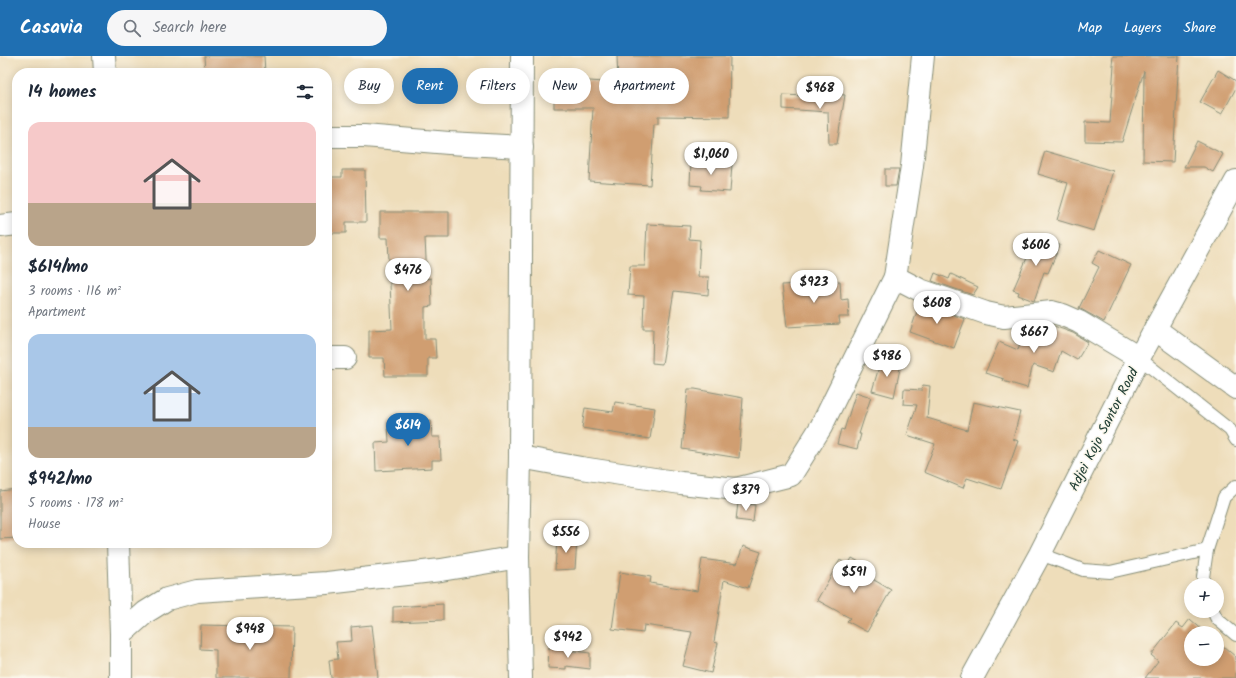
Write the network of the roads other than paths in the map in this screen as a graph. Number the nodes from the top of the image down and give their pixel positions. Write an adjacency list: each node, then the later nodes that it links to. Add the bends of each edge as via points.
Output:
1 (104, 56): 4 (street)
2 (522, 56): 6 (street)
3 (923, 56): 10 (street, via 912,166)
4 (105, 68)
5 (332, 136): 6 (street)
6 (522, 147): 15 (street)
7 (1236, 180): 11 (street, Adjei Kojo Santor Road)
8 (12, 225): 9 (street)
9 (0, 226)
10 (895, 277): 12 (street, via 920,290 998,316 1052,312 1063,315); 15 (street, via 821,427 791,475 736,489 673,482)
11 (1155, 329): 12 (street, Adjei Kojo Santor Road); 13 (street)
12 (1139, 358): 14 (lane, via 1230,430); 19 (street, Adjei Kojo Santor Road)
13 (1236, 388)
14 (1236, 440)
15 (520, 457): 20 (street)
16 (1236, 486): 18 (lane, via 1224,497)
17 (118, 548): 23 (street)
18 (1207, 550): 19 (lane, via 1110,572 1083,570); 21 (lane)
19 (1040, 554): 27 (street, Adjei Kojo Santor Road)
20 (518, 557): 23 (street, via 441,570 342,581 197,591 167,599 146,612); 26 (street)
21 (1203, 578)
22 (1216, 618): 24 (lane)
23 (121, 634): 25 (street)
24 (1236, 635)
25 (121, 678)
26 (521, 678)
27 (972, 678)

